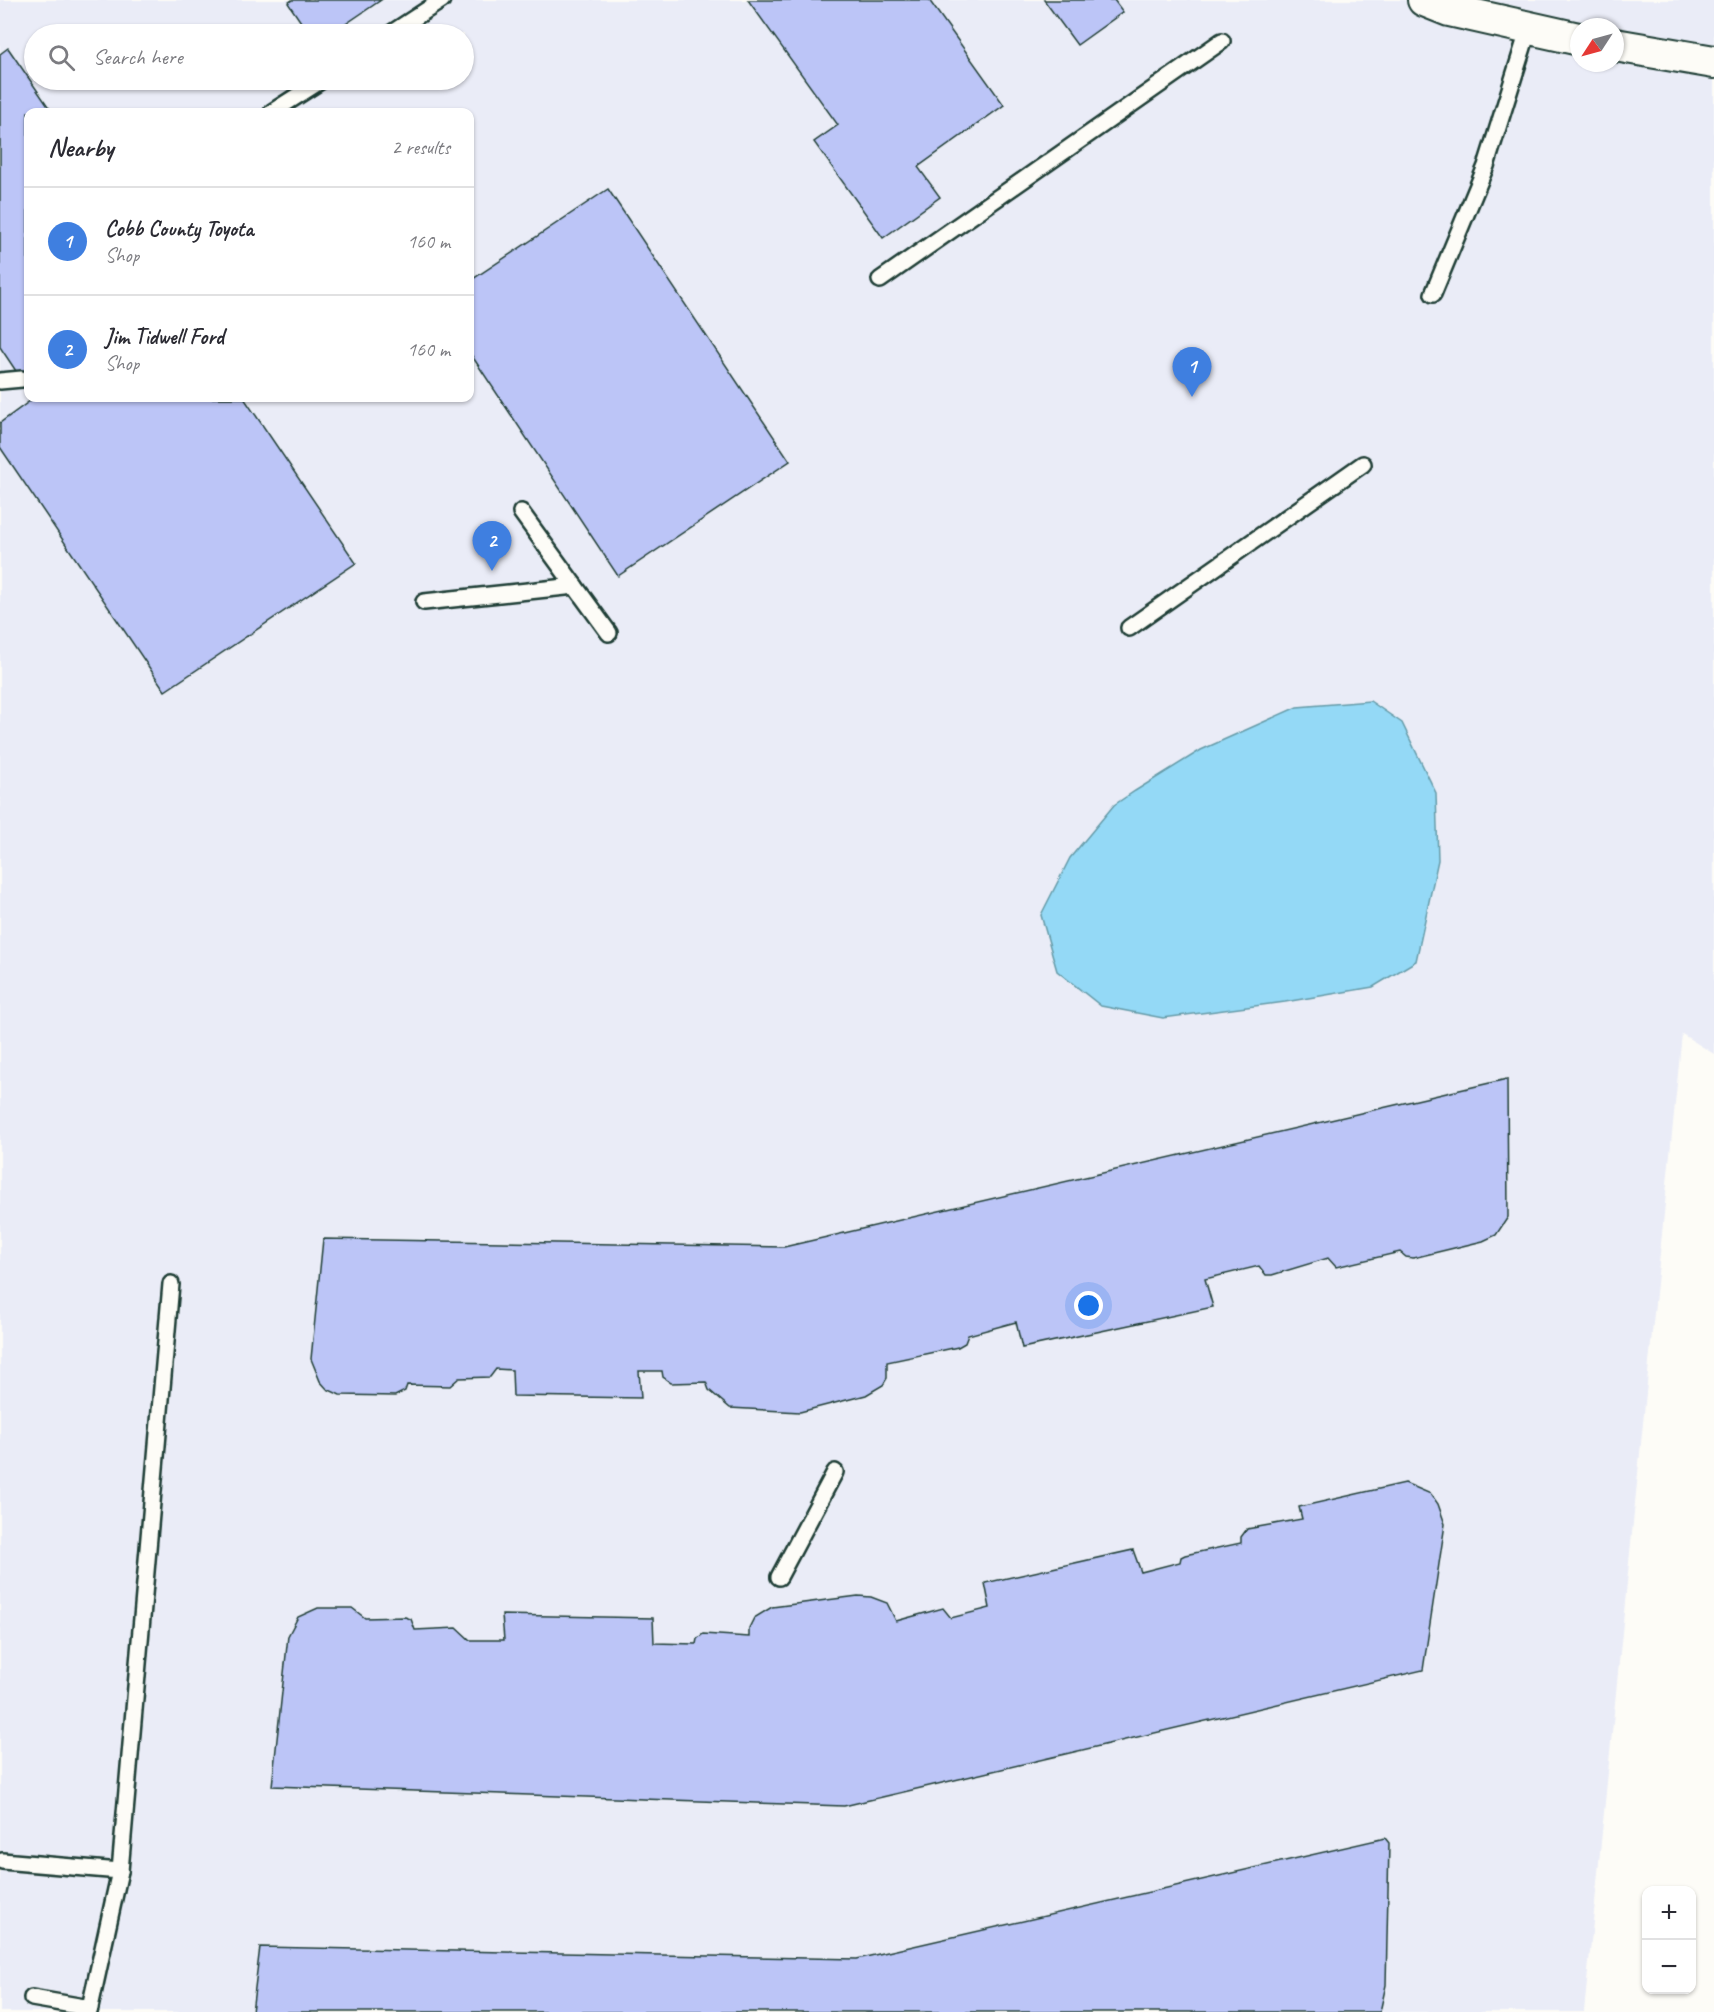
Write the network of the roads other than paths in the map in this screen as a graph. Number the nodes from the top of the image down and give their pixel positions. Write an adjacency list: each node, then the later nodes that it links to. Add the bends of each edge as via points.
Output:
1 (442, 0): 3 (lane)
2 (1424, 0): 4 (street, via 1449,10)
3 (405, 24)
4 (1529, 28): 5 (street); 12 (lane, via 1486,166)
5 (1570, 37)
6 (1222, 41): 11 (lane)
7 (1624, 47): 8 (street)
8 (1714, 62)
9 (306, 90): 10 (lane)
10 (278, 108)
11 (880, 280)
12 (1433, 294)
13 (22, 379): 14 (lane)
14 (0, 381)
15 (1363, 464): 19 (lane)
16 (521, 512): 17 (lane)
17 (575, 586): 18 (lane); 20 (lane)
18 (424, 602)
19 (1129, 628)
20 (609, 633)
21 (171, 1284): 25 (lane)
22 (835, 1472): 23 (lane)
23 (778, 1577)
24 (2, 1860): 25 (lane)
25 (120, 1871): 27 (lane)
26 (32, 1998): 27 (lane)
27 (90, 2010)

